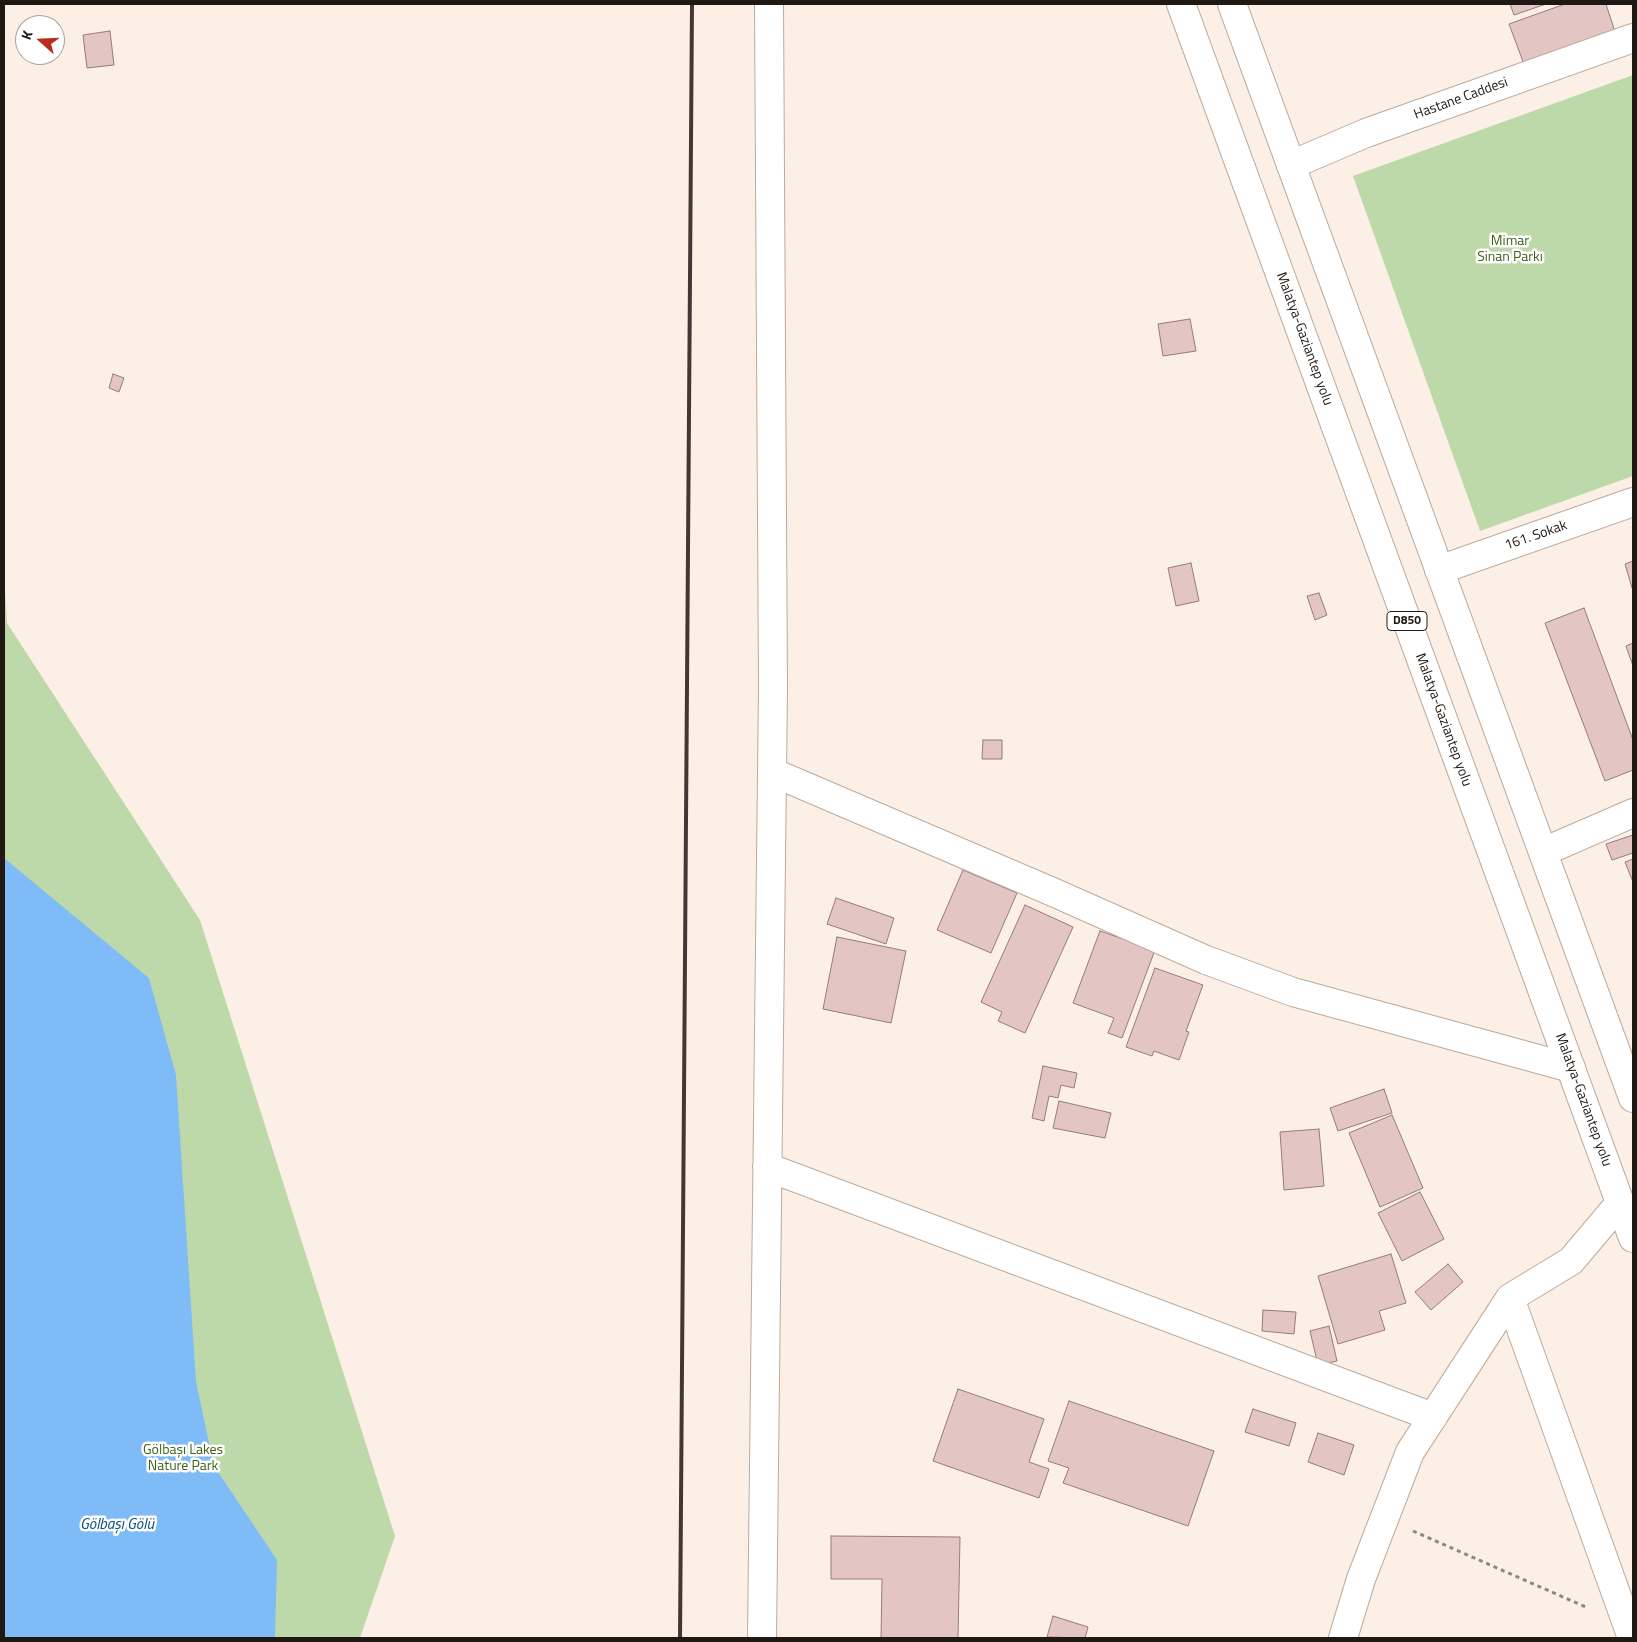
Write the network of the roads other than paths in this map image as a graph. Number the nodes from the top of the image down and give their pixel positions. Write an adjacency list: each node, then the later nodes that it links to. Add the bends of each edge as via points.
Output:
1 (770, 4): 8 (main road)
2 (1181, 4): 11 (main road, Malatya-Gaziantep yolu / D850)
3 (1232, 4): 5 (main road)
4 (1633, 38): 5 (main road, Hastane Caddesi, via 1366,133)
5 (1291, 165): 7 (main road)
6 (1633, 502): 7 (main road, 161. Sokak)
7 (1440, 570): 10 (main road)
8 (772, 772): 11 (main road, via 1206,960 1293,992); 13 (main road)
9 (1633, 813): 10 (main road)
10 (1543, 852): 12 (main road)
11 (1571, 1068): 14 (main road, Malatya-Gaziantep yolu / D850)
12 (1633, 1098)
13 (767, 1167): 17 (main road); 19 (main road)
14 (1620, 1203): 15 (main road, Malatya-Gaziantep yolu / D850); 16 (main road, via 1571,1261)
15 (1633, 1238)
16 (1510, 1298): 17 (main road); 18 (main road)
17 (1433, 1417): 20 (main road, via 1410,1452)
18 (1630, 1632)
19 (762, 1638)
20 (1342, 1638)

